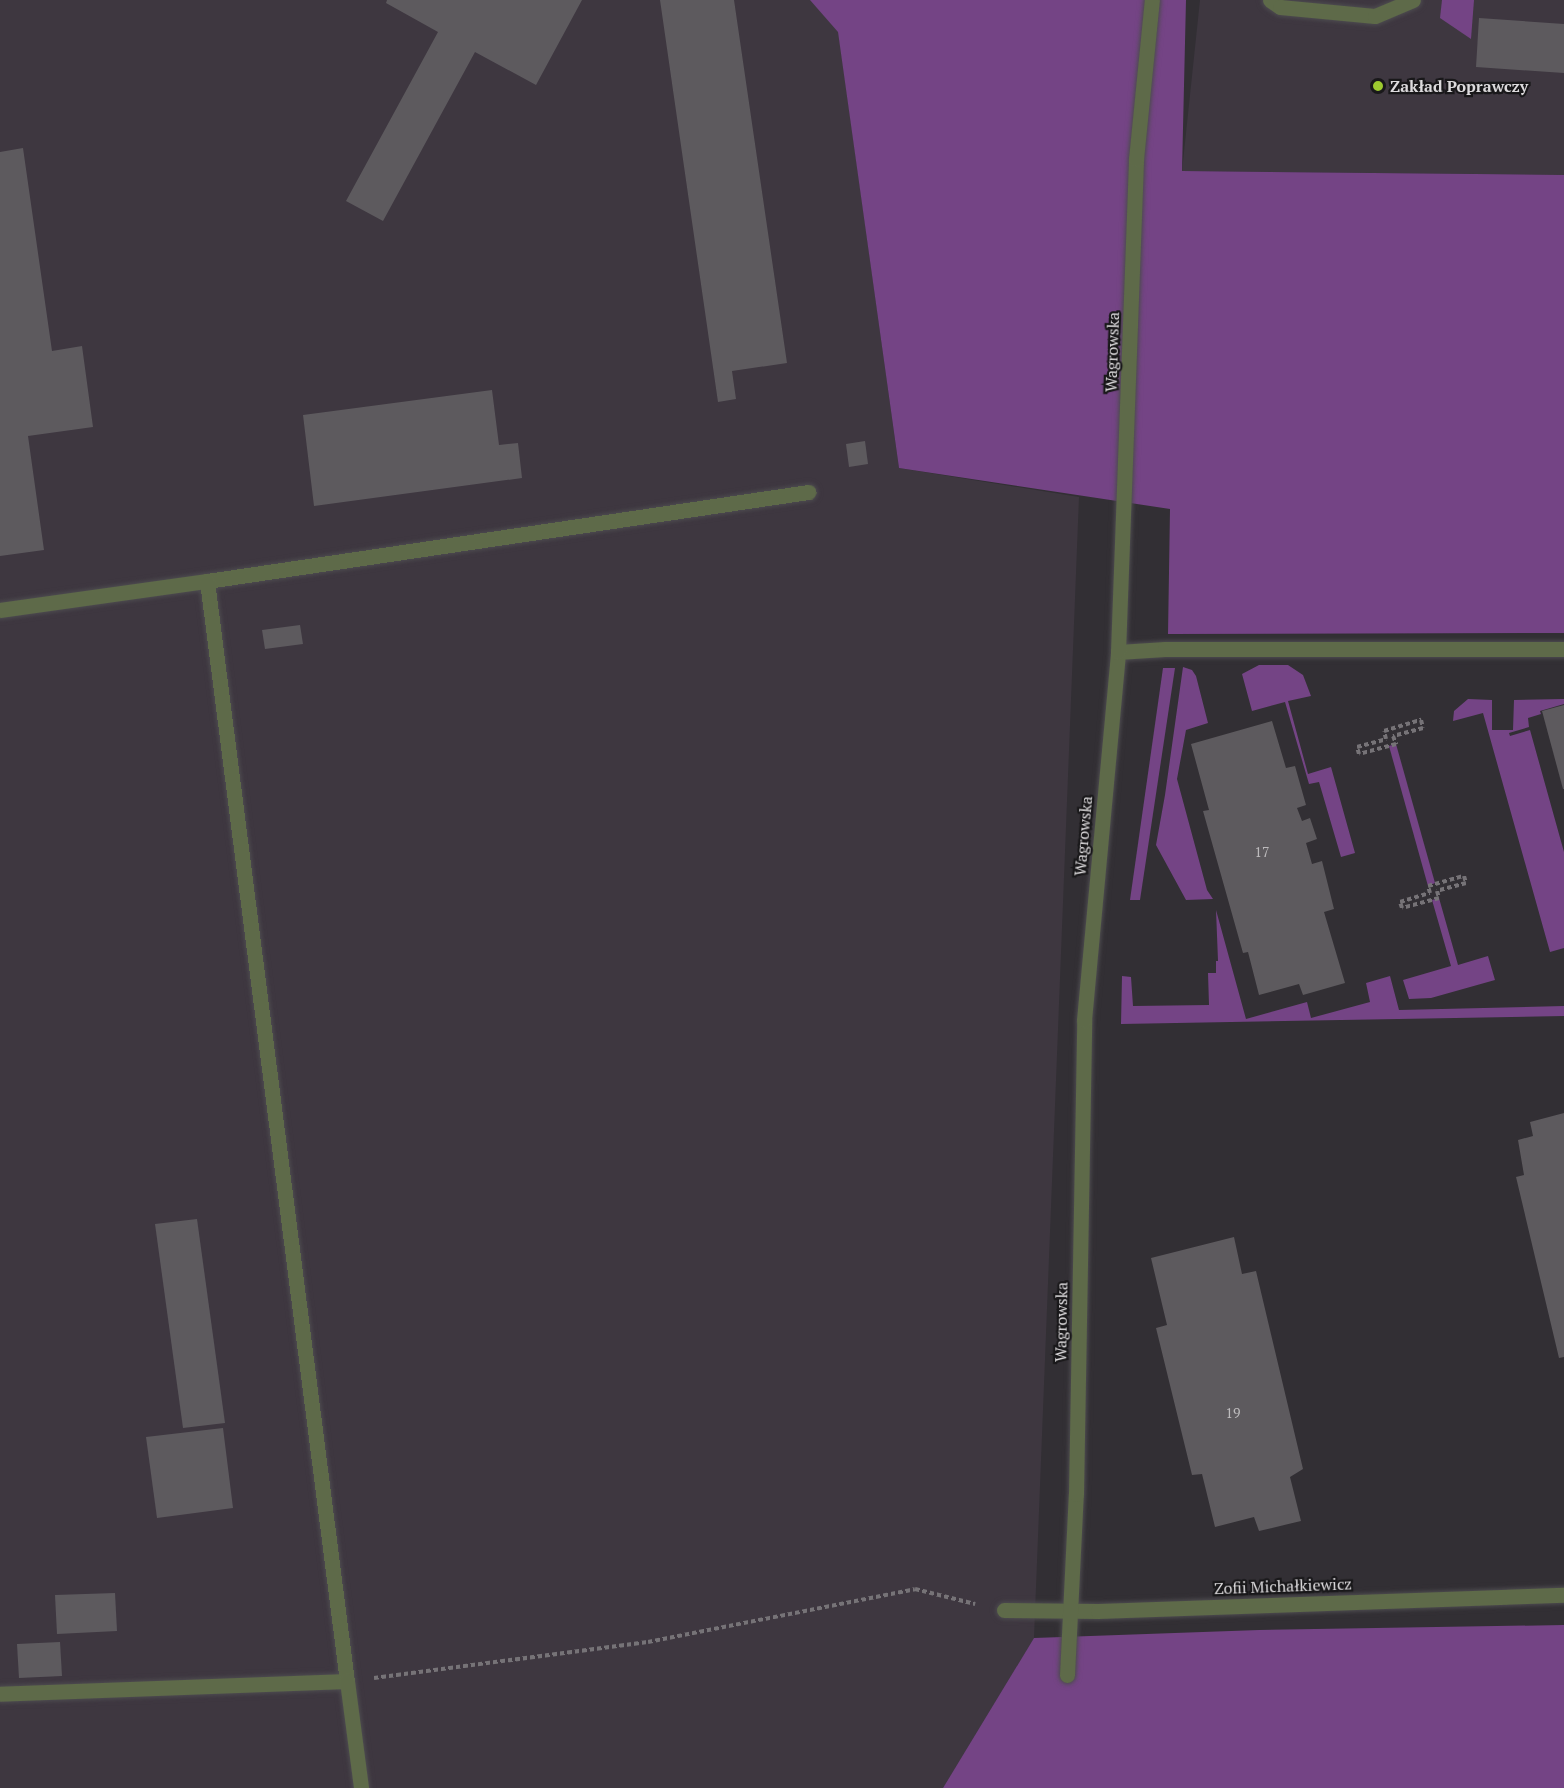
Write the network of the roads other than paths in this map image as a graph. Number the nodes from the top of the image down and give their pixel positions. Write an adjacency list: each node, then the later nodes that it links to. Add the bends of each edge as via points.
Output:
1 (1152, 0): 8 (street, Wagrowska, via 1136,159)
2 (1270, 0): 3 (street, via 1280,7 1375,16)
3 (1413, 0)
4 (808, 492): 5 (street)
5 (207, 581): 6 (street); 13 (street)
6 (0, 610)
7 (1564, 649): 8 (street)
8 (1119, 652): 11 (street, Wagrowska, via 1084,1020)
9 (1564, 1595): 11 (street, Zofii Michałkiewicz)
10 (1004, 1610): 11 (street, Zofii Michałkiewicz)
11 (1072, 1610): 12 (street, Wagrowska)
12 (1067, 1675)
13 (346, 1681): 14 (street); 15 (street)
14 (0, 1694)
15 (361, 1788)

